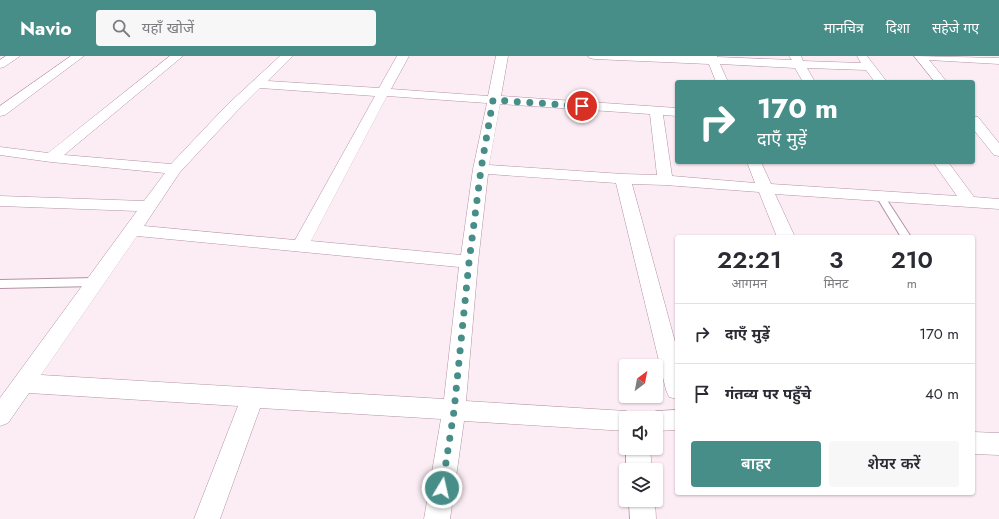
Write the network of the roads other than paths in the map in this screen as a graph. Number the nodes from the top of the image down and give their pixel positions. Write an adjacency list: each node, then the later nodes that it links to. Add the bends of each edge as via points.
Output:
1 (14, 56): 14 (street)
2 (78, 56): 24 (street)
3 (177, 56): 29 (street)
4 (287, 56): 20 (street)
5 (403, 56): 21 (street)
6 (502, 56): 22 (street)
7 (594, 56): 8 (street)
8 (611, 56): 11 (street)
9 (862, 56): 15 (street)
10 (921, 56): 13 (street); 19 (street)
11 (712, 58): 12 (street); 16 (street)
12 (798, 60): 15 (street); 17 (street)
13 (999, 61)
14 (0, 65)
15 (870, 68): 18 (street)
16 (721, 80)
17 (808, 80)
18 (879, 80)
19 (940, 80)
20 (257, 84): 21 (street); 32 (street)
21 (384, 93): 22 (street); 45 (street)
22 (493, 100): 23 (street); 33 (street)
23 (656, 111): 25 (street); 35 (street)
24 (0, 112)
25 (675, 112)
26 (975, 122): 28 (street)
27 (0, 151): 29 (street)
28 (999, 152)
29 (51, 158): 32 (street)
30 (755, 164): 36 (street)
31 (941, 164): 39 (street)
32 (175, 169): 41 (street)
33 (481, 169): 34 (street); 46 (street)
34 (623, 179): 35 (street); 49 (street)
35 (665, 180): 36 (street)
36 (764, 188): 37 (street); 43 (street)
37 (880, 196): 39 (street); 44 (lane)
38 (0, 201): 41 (street)
39 (969, 202): 40 (street)
40 (999, 204)
41 (149, 206): 42 (street)
42 (132, 230): 45 (street); 47 (street)
43 (785, 235)
44 (905, 235)
45 (300, 246): 46 (street)
46 (469, 262): 52 (street)
47 (95, 282): 48 (lane); 50 (street)
48 (0, 284)
49 (675, 382)
50 (24, 383): 51 (street); 53 (street)
51 (252, 398): 52 (street); 60 (street)
52 (454, 411): 56 (street); 61 (street)
53 (0, 416)
54 (675, 420): 55 (street)
55 (663, 421)
56 (619, 422)
57 (975, 443): 58 (street)
58 (999, 444)
59 (642, 507): 62 (street)
60 (207, 519)
61 (437, 519)
62 (643, 519)

